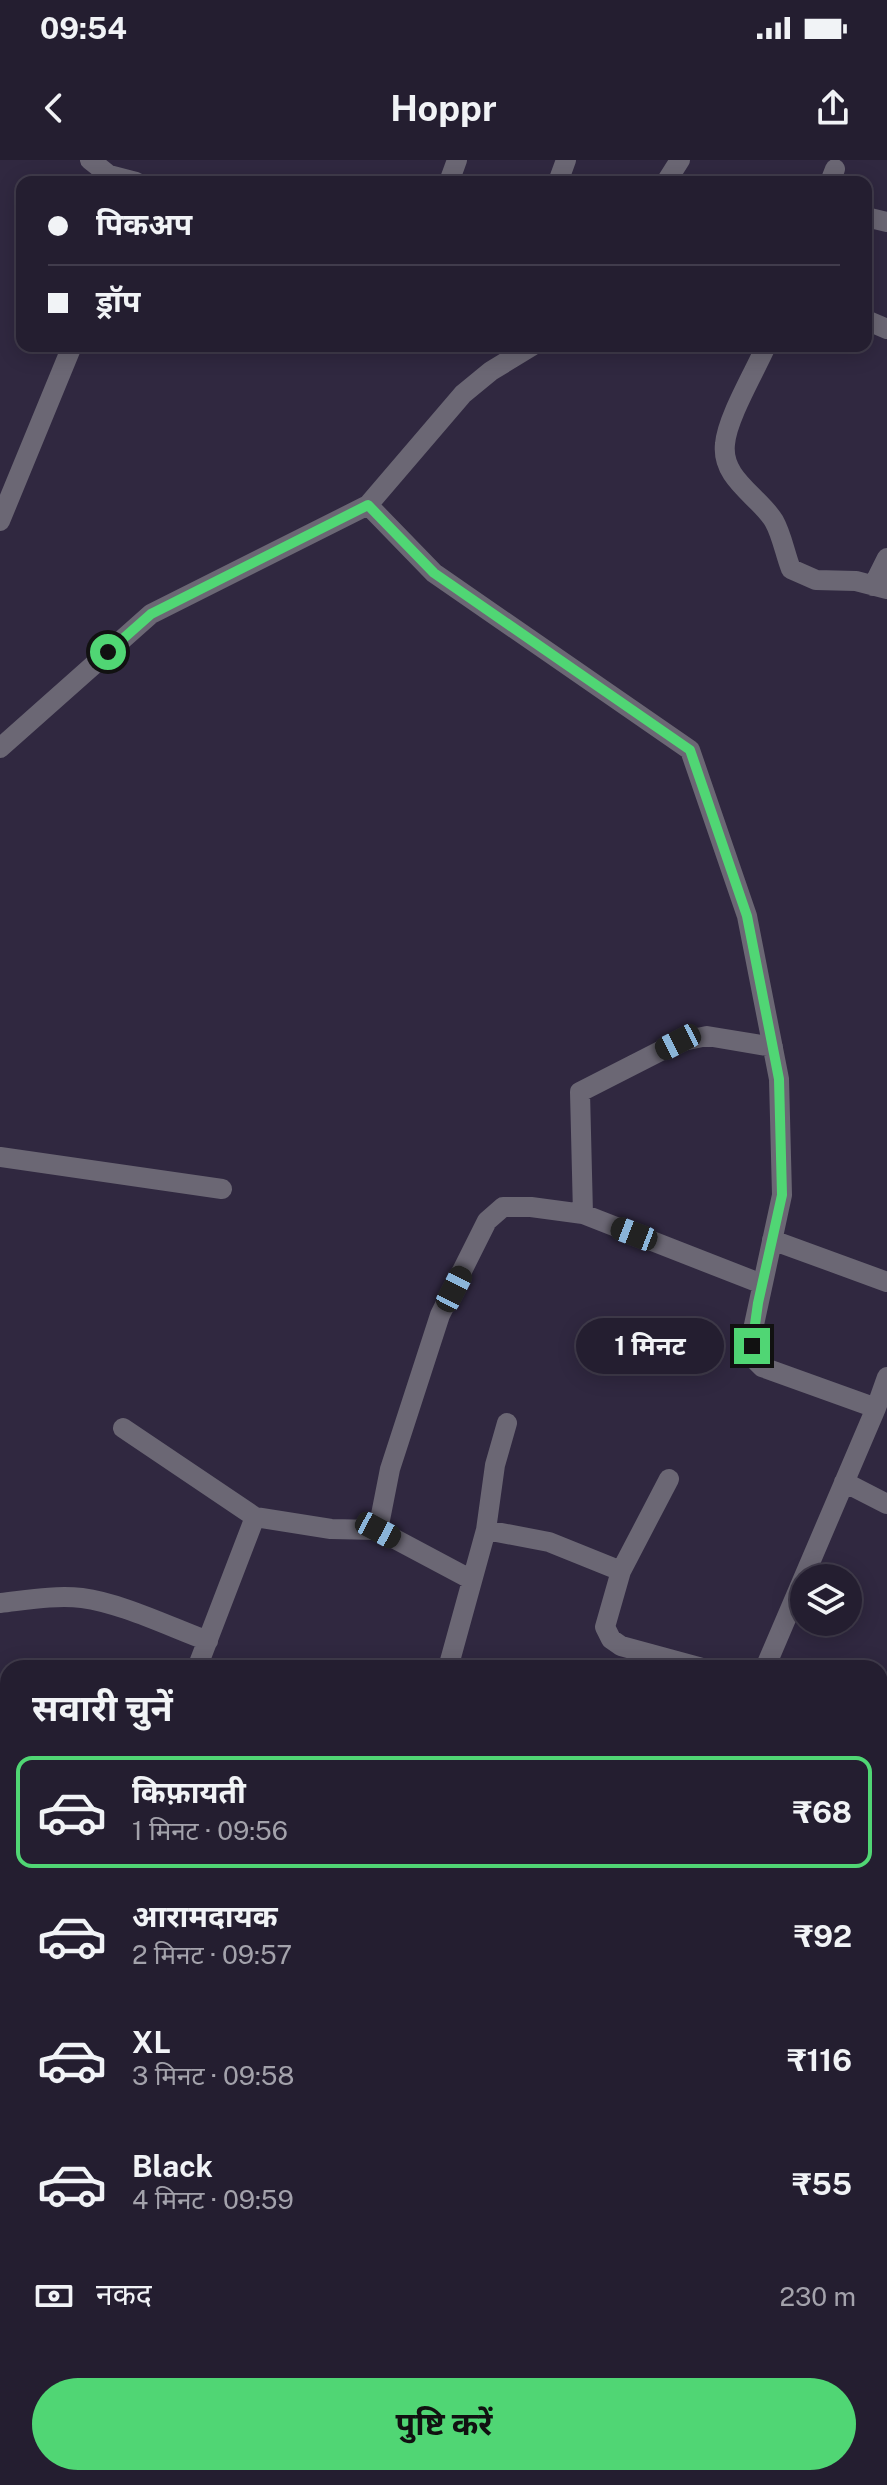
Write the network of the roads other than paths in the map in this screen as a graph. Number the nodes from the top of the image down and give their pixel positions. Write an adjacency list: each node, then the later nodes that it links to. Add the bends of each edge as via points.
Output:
1 (90, 160): 2 (street)
2 (113, 176)
3 (70, 352): 7 (street)
4 (522, 352): 6 (street, via 463,394)
5 (763, 352): 9 (street, via 730,425 724,445 727,463 774,522 791,569 816,580)
6 (368, 505): 10 (street, via 151,614); 11 (street, via 434,573 690,750 747,916)
7 (0, 521)
8 (887, 558): 9 (street)
9 (880, 588)
10 (0, 748)
11 (773, 1047): 14 (street, via 707,1036 678,1042 580,1092); 15 (street, via 779,1079 782,1195)
12 (0, 1157): 13 (street)
13 (222, 1189)
14 (583, 1214): 17 (street); 26 (street, via 503,1207 487,1221 440,1315 390,1469)
15 (772, 1240): 16 (street); 17 (street)
16 (887, 1282)
17 (762, 1284): 19 (street, via 752,1334 754,1359 762,1367)
18 (887, 1377): 19 (street)
19 (876, 1408): 23 (street)
20 (507, 1423): 27 (street)
21 (123, 1428): 25 (street)
22 (669, 1479): 28 (street)
23 (844, 1482): 24 (street); 35 (street)
24 (887, 1504)
25 (255, 1517): 26 (street); 31 (street)
26 (378, 1530): 29 (street)
27 (486, 1530): 28 (street, via 549,1542); 29 (street)
28 (621, 1571): 34 (street, via 605,1627 611,1639)
29 (472, 1580): 33 (street)
30 (0, 1603): 31 (street, via 82,1598)
31 (208, 1641): 32 (street)
32 (200, 1660)
33 (450, 1660)
34 (673, 1660)
35 (768, 1660)

